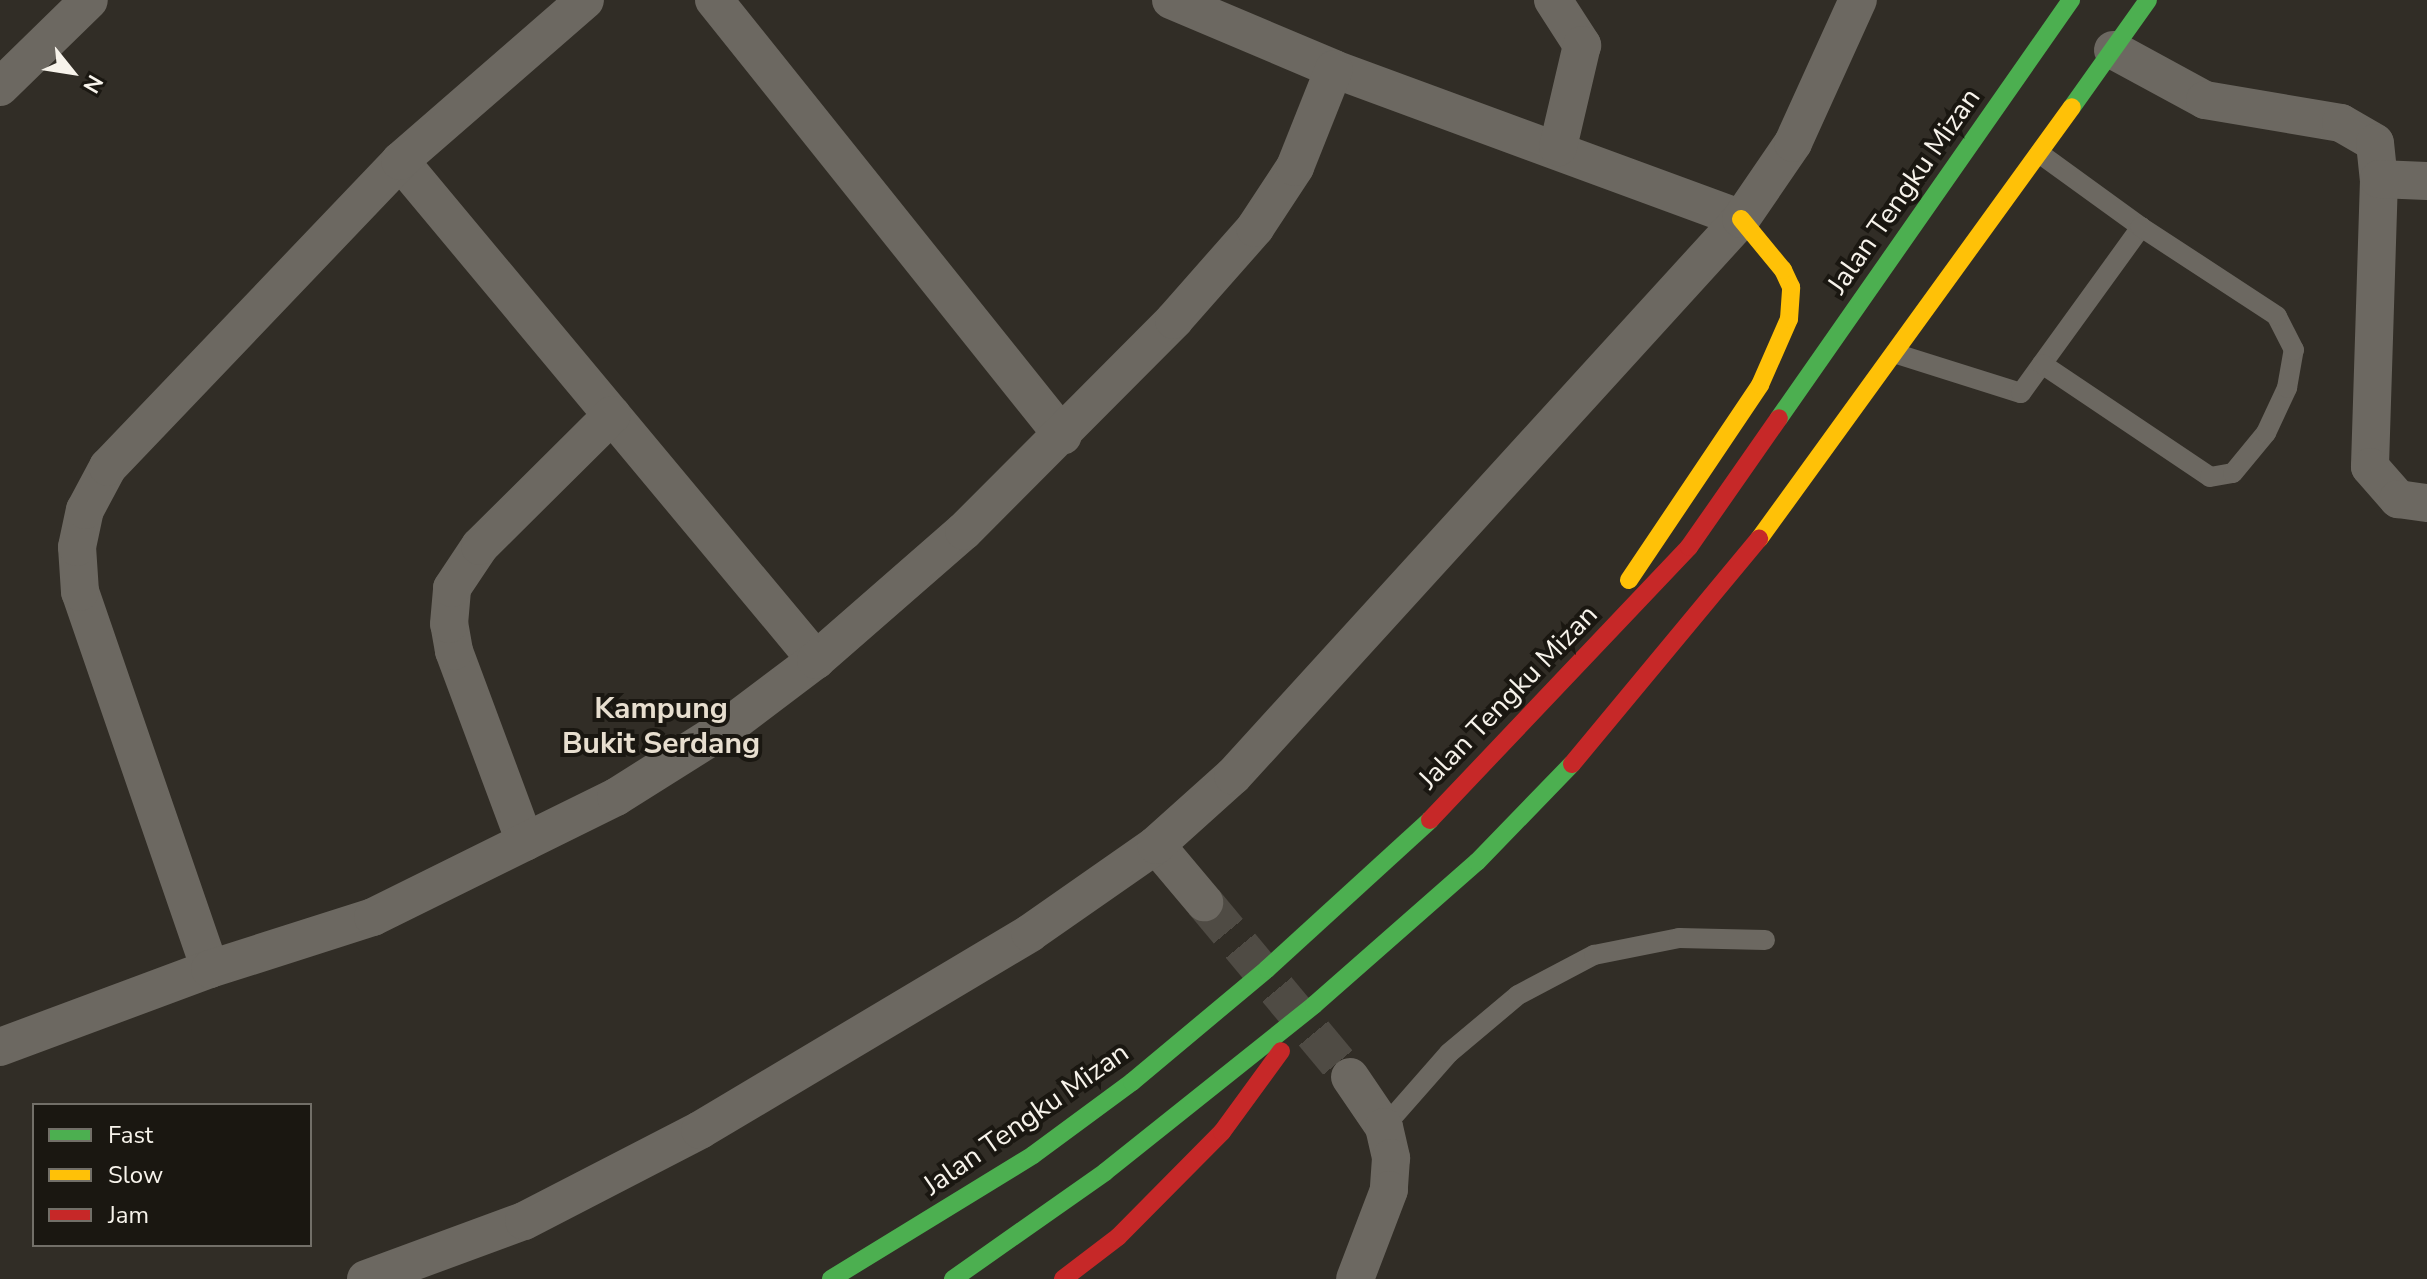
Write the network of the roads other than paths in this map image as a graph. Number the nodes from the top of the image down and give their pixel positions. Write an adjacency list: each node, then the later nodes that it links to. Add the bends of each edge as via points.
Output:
1 (89, 0): 11 (street)
2 (585, 0): 14 (street)
3 (714, 0): 22 (street)
4 (1171, 0): 10 (street)
5 (1553, 0): 12 (street, via 1582,45)
6 (1858, 0): 17 (street, via 1793,143)
7 (2071, 0): 25 (highway, Jalan Tengku Mizan, via 1689,547)
8 (2148, 0): 9 (highway)
9 (2113, 50): 13 (highway); 15 (street, via 2205,100 2341,123 2375,143)
10 (1334, 69): 12 (street); 22 (street, via 1295,167 1255,228)
11 (0, 87)
12 (1558, 147): 17 (street)
13 (2040, 154): 18 (lane); 19 (highway)
14 (400, 161): 21 (street); 30 (street, via 108,467 85,510 77,547 80,592)
15 (2379, 179): 16 (street); 23 (street, via 2370,467 2398,499)
16 (2427, 181)
17 (1741, 219): 25 (highway, via 1791,287 1792,305 1781,342 1760,385); 27 (street, via 1233,776)
18 (2141, 227): 20 (lane); 20 (lane, via 2277,316 2294,350 2287,388 2266,433 2233,473 2210,477)
19 (1897, 354): 20 (lane, via 2021,393); 31 (highway, via 1733,574 1600,735 1477,862)
20 (2042, 364)
21 (612, 415): 24 (street); 26 (street, via 480,546 452,588 449,624 454,651)
22 (1063, 436): 24 (street)
23 (2427, 503)
24 (816, 660): 26 (street, via 727,727 616,797)
25 (1561, 682): 37 (highway, Jalan Tengku Mizan, via 1423,827 1132,1082 1021,1163)
26 (525, 842): 30 (street, via 373,917)
27 (1156, 845): 28 (street); 36 (street, via 1030,933 700,1130 524,1221)
28 (1204, 902)
29 (1765, 940): 34 (lane, via 1679,938 1594,955 1518,995 1449,1053)
30 (210, 969): 32 (street)
31 (1314, 1005): 35 (highway, via 1222,1132); 38 (highway, via 1105,1172)
32 (0, 1047)
33 (1350, 1077): 34 (street)
34 (1384, 1127): 41 (street, via 1391,1158 1389,1190)
35 (1118, 1237): 39 (highway); 40 (street)
36 (366, 1279)
37 (831, 1279)
38 (953, 1279)
39 (1063, 1279)
40 (1088, 1279)
41 (1355, 1279)

